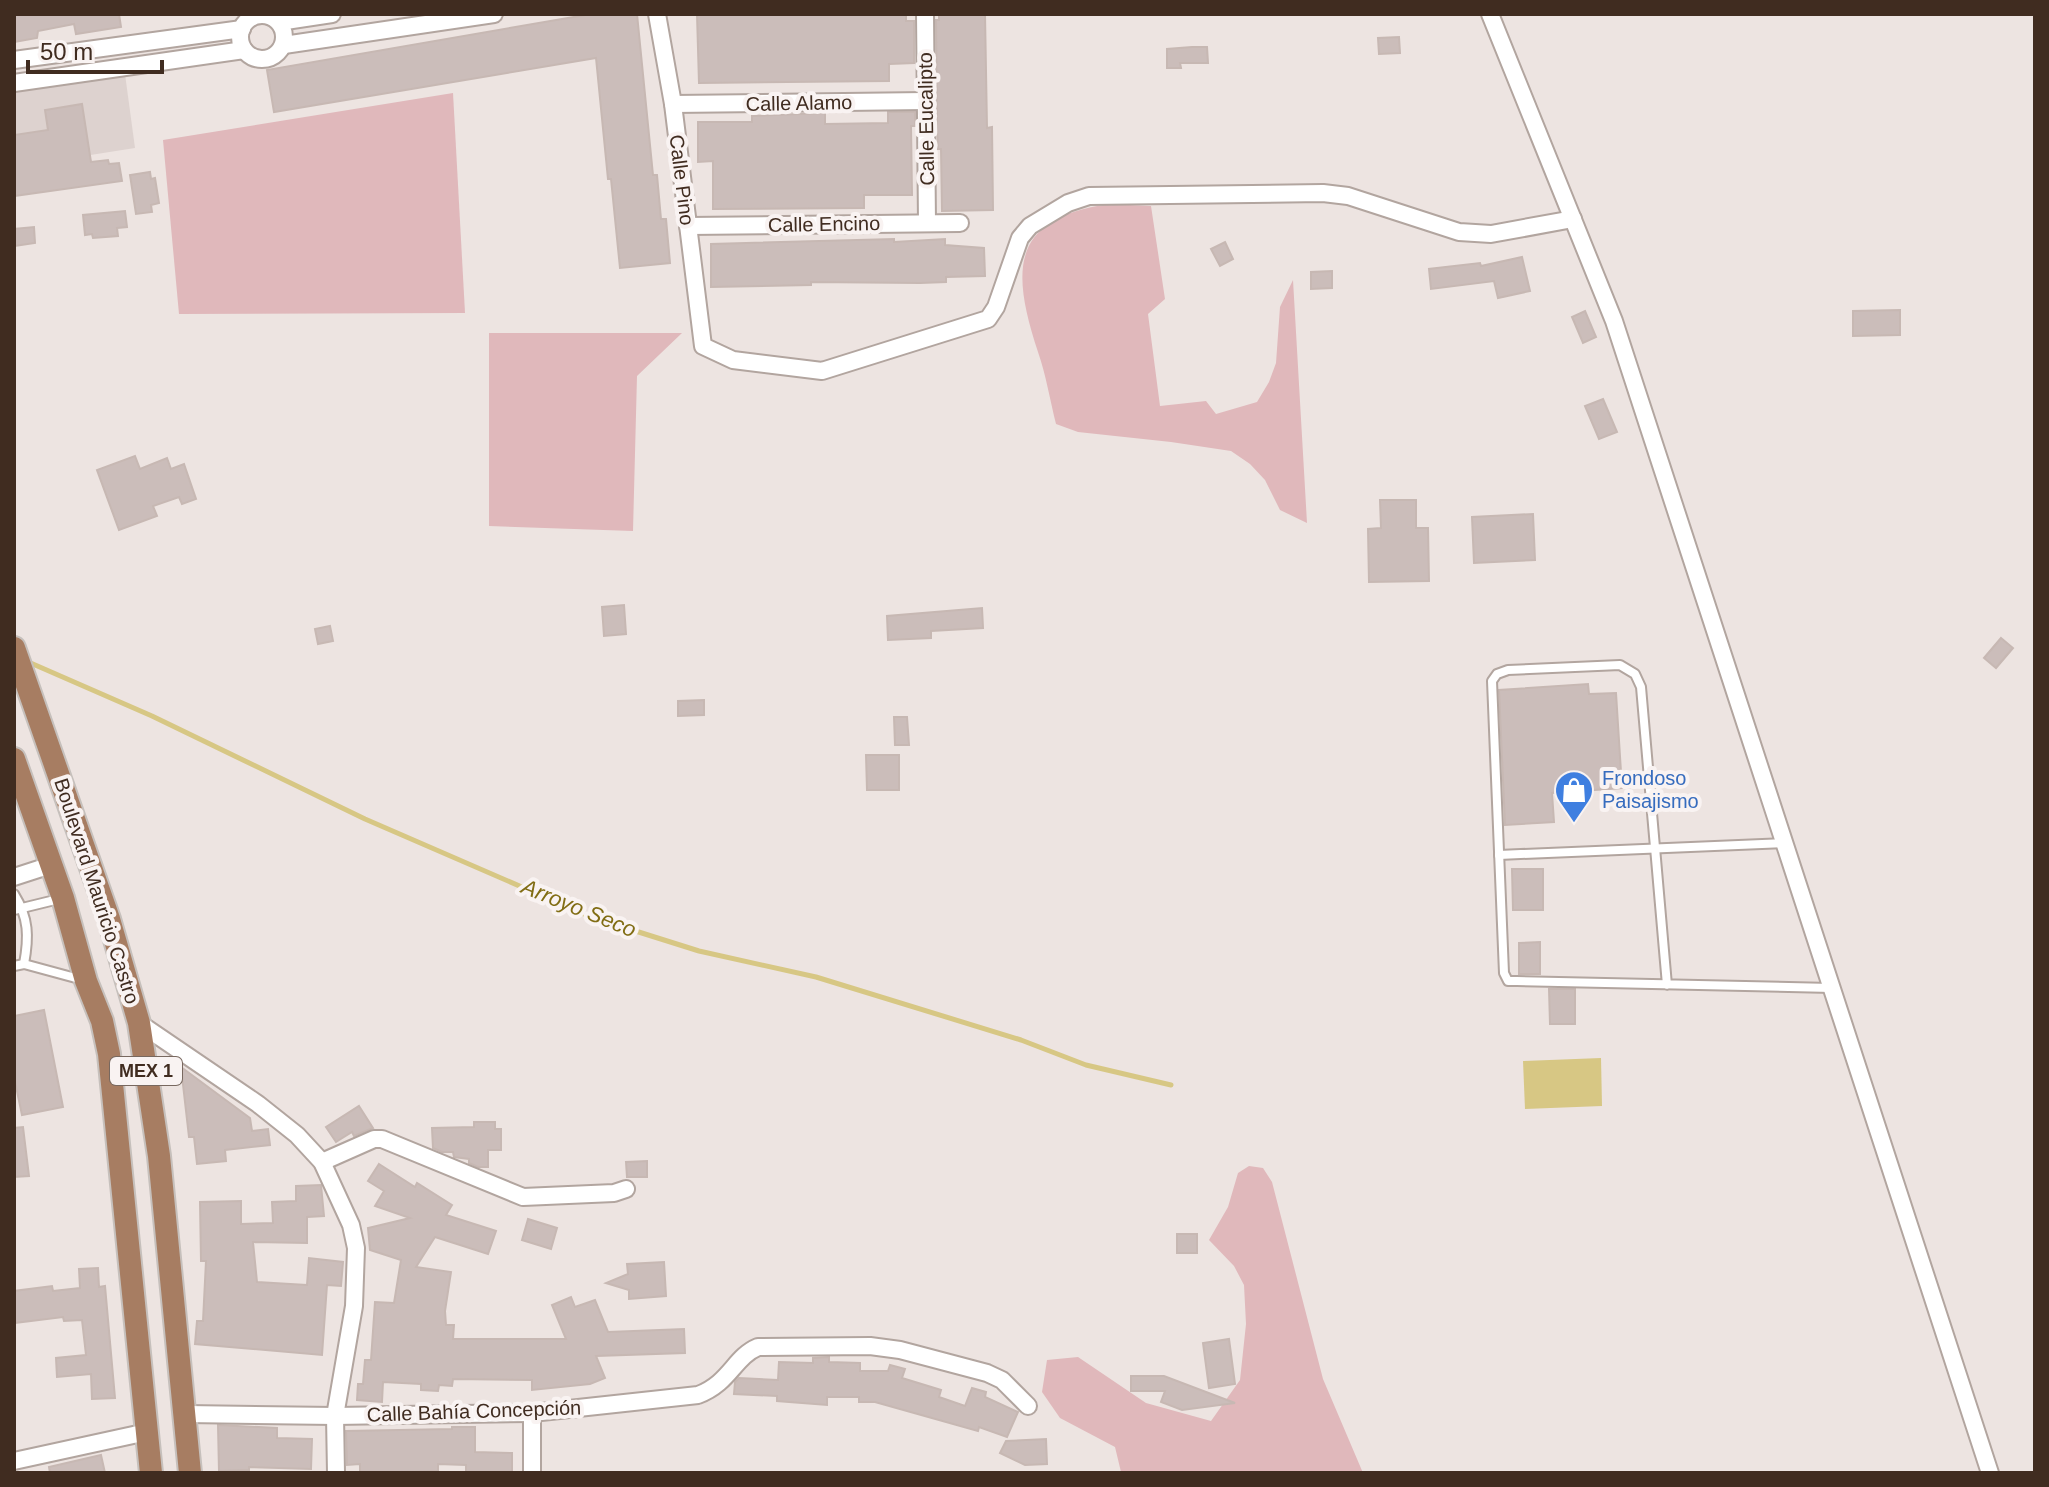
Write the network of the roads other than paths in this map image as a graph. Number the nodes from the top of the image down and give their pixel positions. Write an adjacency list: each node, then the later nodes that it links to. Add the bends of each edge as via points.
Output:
1 (332, 14): 6 (street)
2 (494, 14): 8 (street)
3 (657, 14): 13 (street, Calle Pino)
4 (925, 14): 12 (street, Calle Eucalipto)
5 (1490, 14): 14 (street)
6 (279, 22): 7 (street, via 259,15); 8 (street)
7 (242, 29): 9 (street); 10 (street)
8 (284, 45): 9 (street, via 265,59)
9 (244, 50): 11 (street)
10 (14, 60)
11 (14, 83)
12 (926, 101): 13 (street, Calle Alamo); 15 (street, Calle Eucalipto)
13 (673, 104): 17 (street, Calle Pino)
14 (1573, 219): 17 (street, Calle Pino, via 1476,235 1323,193 1089,196 1046,214 1020,238 988,319 822,371 733,360 703,346); 20 (street, via 1614,321)
15 (927, 223): 16 (street, Calle Encino); 17 (street, Calle Encino)
16 (960, 223)
17 (688, 226)
18 (14, 648): 32 (main road, Boulevard Mauricio Castro / MEX 1, via 117,943)
19 (14, 759): 23 (main road, Boulevard Mauricio Castro / MEX 1)
20 (1784, 843): 21 (lane); 31 (street)
21 (1657, 849): 22 (lane); 22 (lane, via 1641,687 1629,668 1592,666 1508,670 1492,681); 30 (lane)
22 (1499, 855): 30 (lane, via 1508,981)
23 (51, 865): 24 (street); 26 (main road, Boulevard Mauricio Castro / MEX 1)
24 (14, 877)
25 (14, 894): 27 (lane)
26 (63, 898): 27 (lane); 29 (main road, Boulevard Mauricio Castro / MEX 1)
27 (18, 909): 28 (lane, via 28,932)
28 (19, 965): 29 (lane)
29 (86, 981): 39 (main road, Boulevard Mauricio Castro / MEX 1, via 109,1054)
30 (1667, 985): 31 (lane)
31 (1832, 988): 45 (street)
32 (139, 1023): 33 (street, via 258,1104); 37 (main road, Boulevard Mauricio Castro / MEX 1)
33 (322, 1162): 34 (street, via 382,1139 523,1197); 38 (street, via 356,1248 354,1306)
34 (626, 1189)
35 (1028, 1406): 36 (street, Calle Bahía Concepción, via 987,1373 900,1350 758,1347 725,1380 698,1395)
36 (532, 1413): 38 (street, Calle Bahía Concepción); 44 (street)
37 (186, 1414): 38 (street, Calle Bahía Concepción); 42 (main road, Boulevard Mauricio Castro / MEX 1)
38 (335, 1416): 43 (street)
39 (147, 1432): 40 (street); 41 (main road, Boulevard Mauricio Castro / MEX 1)
40 (14, 1461)
41 (151, 1473)
42 (190, 1473)
43 (336, 1473)
44 (532, 1473)
45 (1990, 1473)

